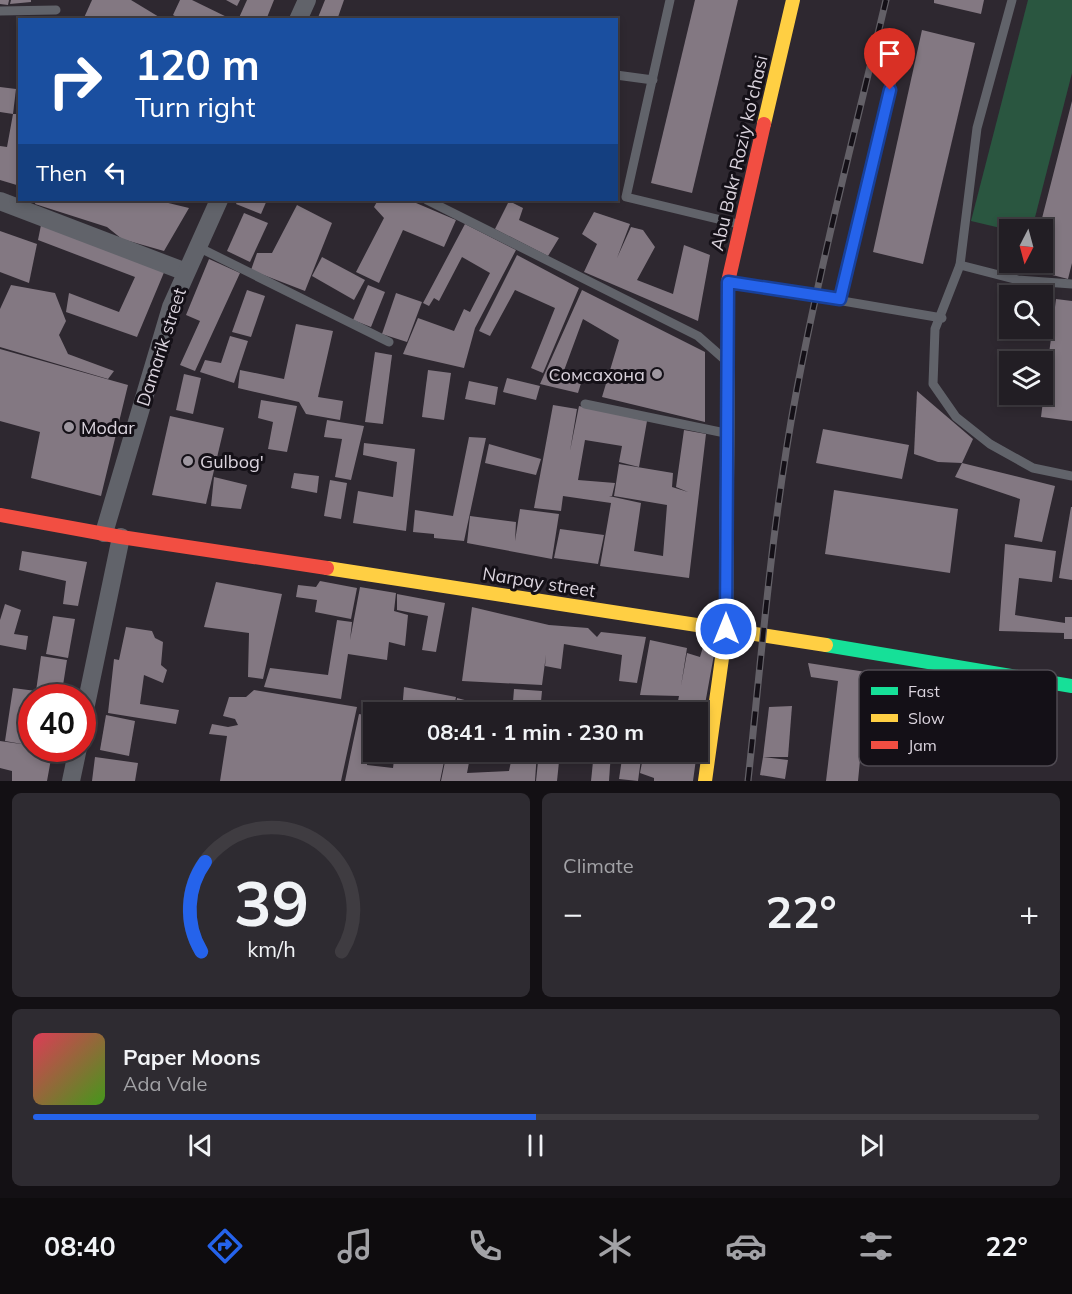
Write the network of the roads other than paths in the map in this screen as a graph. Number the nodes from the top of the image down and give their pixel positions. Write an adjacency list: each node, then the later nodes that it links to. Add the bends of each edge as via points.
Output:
1 (307, 0): 7 (street)
2 (670, 0): 10 (lane)
3 (793, 0): 14 (main road, Abu Bakr Roziy ko'chasi)
4 (1012, 0): 16 (lane, via 977,128)
5 (56, 10): 6 (lane)
6 (0, 11)
7 (299, 18)
8 (896, 67): 20 (lane)
9 (618, 75): 10 (lane)
10 (653, 80): 14 (lane, via 626,197)
11 (0, 201): 17 (street)
12 (219, 201): 15 (street, Damarik street)
13 (429, 201): 23 (lane, via 698,336)
14 (741, 225): 18 (main road, Abu Bakr Roziy ko'chasi)
15 (198, 247): 17 (street, Damarik street); 22 (lane)
16 (960, 265): 19 (lane, via 1018,280); 21 (lane)
17 (186, 272): 28 (street, Damarik street, via 171,307)
18 (728, 282): 20 (lane); 23 (main road, Abu Bakr Roziy ko'chasi)
19 (1072, 284)
20 (840, 299): 21 (lane)
21 (942, 318): 26 (lane, via 935,329 933,384 956,417 990,444 1033,468)
22 (389, 342)
23 (728, 362): 25 (main road, Abu Bakr Roziy ko'chasi)
24 (585, 404): 25 (lane)
25 (727, 433): 29 (main road, Abu Bakr Roziy ko'chasi)
26 (1072, 476)
27 (0, 514): 28 (main road, Narpay street)
28 (112, 535): 29 (main road, Narpay street); 31 (street, Damarik street)
29 (726, 629): 30 (main road, Narpay street); 36 (main road, Abu Bakr Roziy ko'chasi)
30 (975, 670)
31 (88, 684)
32 (1057, 684): 33 (main road, Narpay street)
33 (1072, 686)
34 (75, 762): 35 (street)
35 (71, 781)
36 (705, 781)

